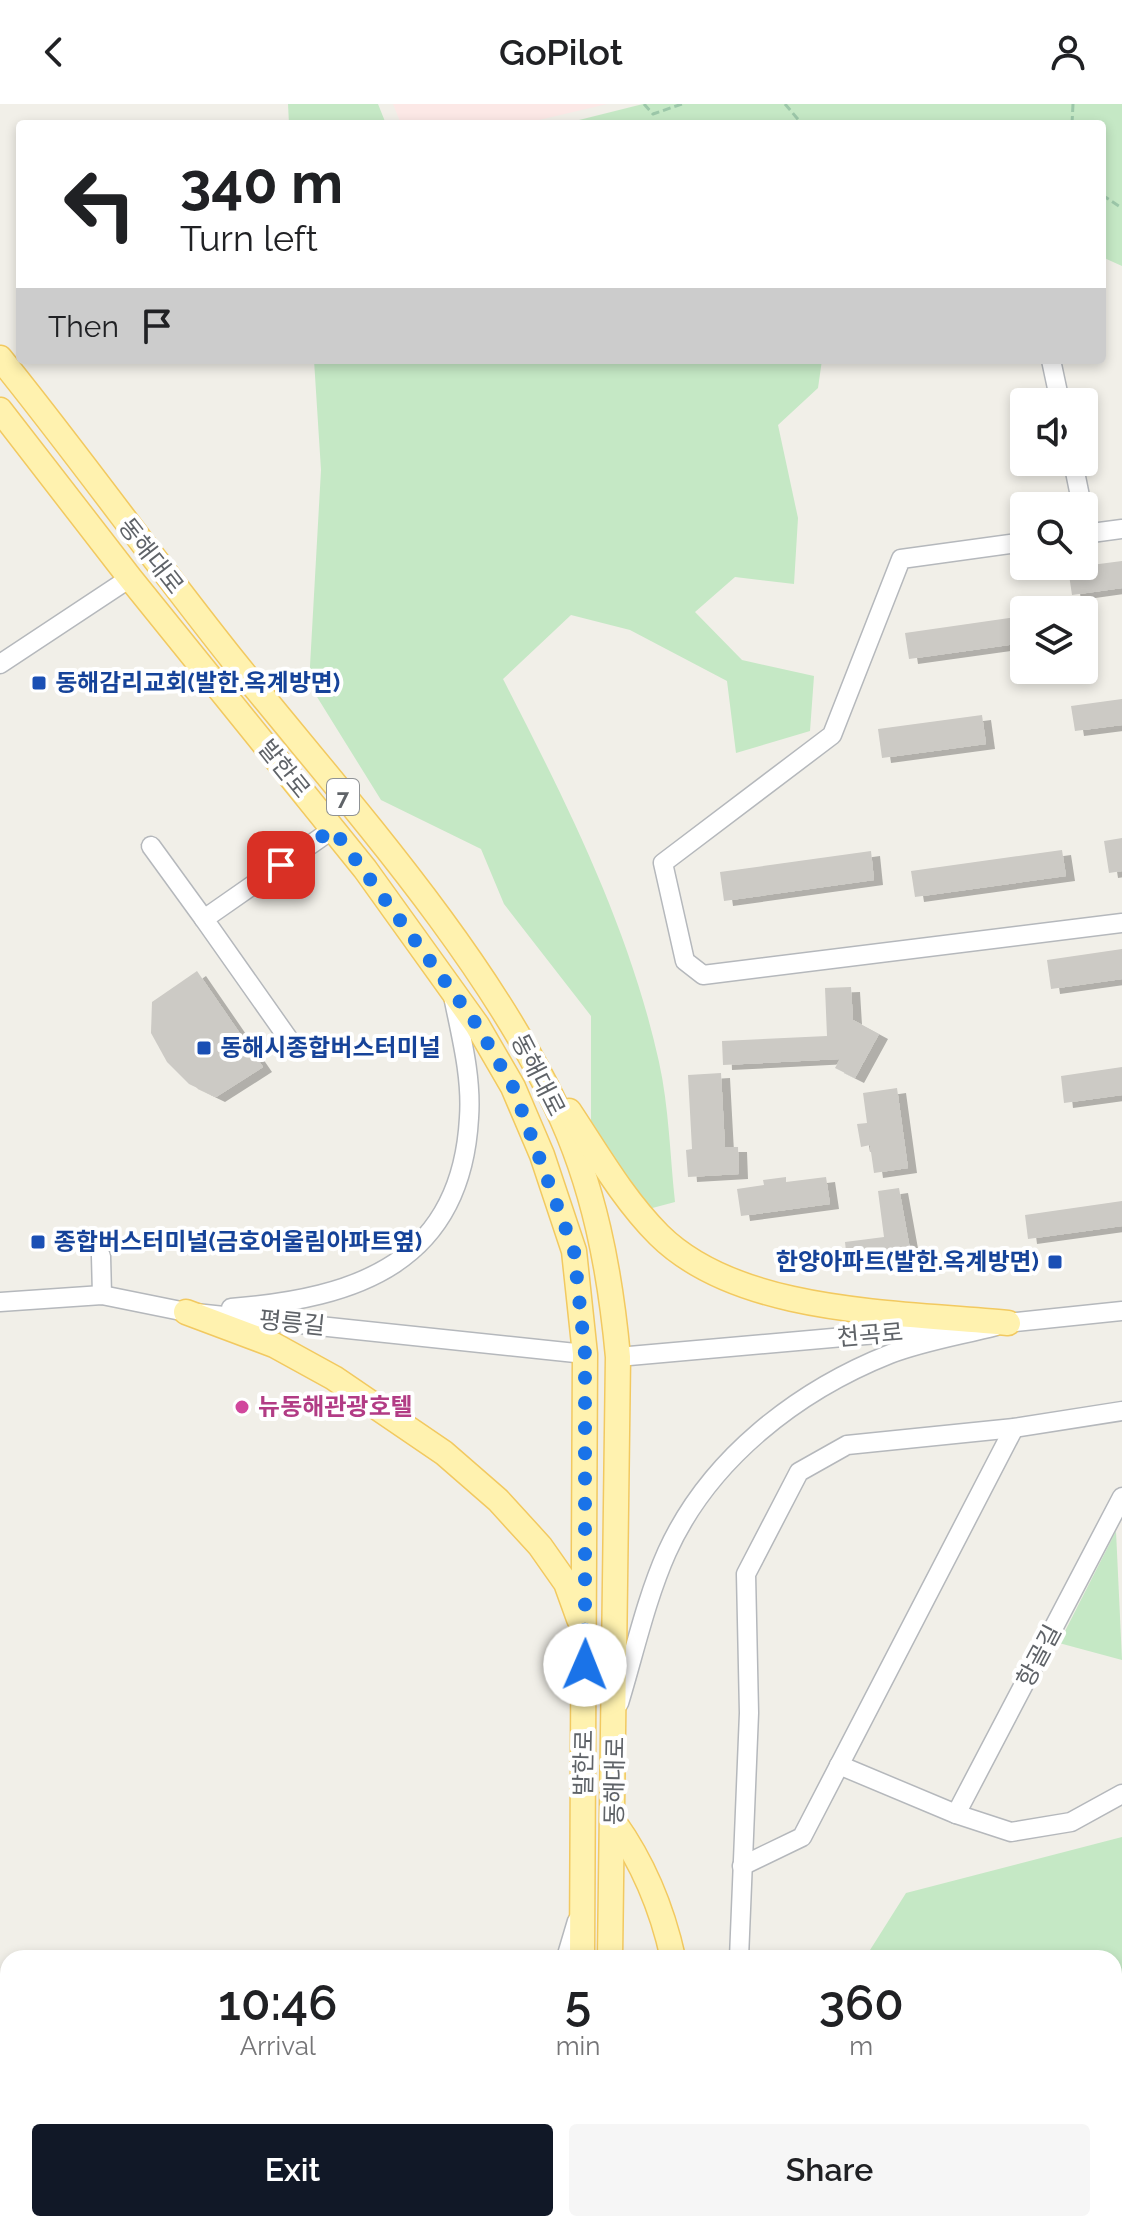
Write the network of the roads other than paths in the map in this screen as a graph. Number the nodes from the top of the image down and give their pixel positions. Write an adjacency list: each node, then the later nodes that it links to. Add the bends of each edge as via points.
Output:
1 (0, 358): 8 (main road, 동해대로 / 7)
2 (1052, 364): 3 (street)
3 (1057, 388)
4 (0, 410): 9 (main road, 발한로 / 7)
5 (1122, 529): 6 (street)
6 (1098, 532)
7 (1010, 544): 14 (street, via 901,559 832,735 663,863 685,961 703,975)
8 (154, 561): 9 (main road); 16 (main road, 동해대로 / 7, via 401,869)
9 (130, 578): 10 (street); 11 (main road, 발한로 / 7)
10 (0, 664)
11 (333, 829): 13 (street); 15 (main road, 발한로 / 7)
12 (151, 846): 13 (street)
13 (204, 919): 17 (street)
14 (1122, 923)
15 (451, 990): 22 (street, via 470,1117 461,1172 443,1217 414,1249 372,1279 327,1296); 24 (main road, 발한로 / 7, via 513,1087 542,1155 574,1251)
16 (522, 1039): 23 (main road, via 633,1206 660,1237 696,1265 740,1287 799,1301); 25 (main road, 동해대로 / 7, via 557,1108 596,1218)
17 (297, 1051)
18 (101, 1256): 19 (street)
19 (102, 1295): 20 (street, 평릉길); 22 (street, 평릉길)
20 (0, 1302)
21 (1122, 1311): 23 (street, 천곡로)
22 (186, 1312): 24 (street, 평릉길); 29 (main road, via 274,1345 322,1371 444,1453 540,1546 566,1583)
23 (1008, 1323): 25 (street, 천곡로); 30 (street, via 892,1354 817,1389 758,1434 702,1491 667,1552)
24 (585, 1354): 25 (main road); 29 (main road, 발한로 / 7)
25 (618, 1357): 30 (main road, 동해대로 / 7)
26 (1122, 1411): 27 (street)
27 (1014, 1428): 31 (street); 35 (street, via 847,1445 799,1472 746,1574 749,1713)
28 (1122, 1497): 33 (street, 항골길)
29 (585, 1635): 36 (main road, 발한로 / 7)
30 (615, 1714): 34 (main road, 동해대로 / 7)
31 (839, 1765): 33 (street); 35 (street, via 802,1837)
32 (1122, 1794): 33 (street, via 1071,1822 1011,1832)
33 (956, 1814)
34 (614, 1822): 39 (main road, 동해대로 / 7); 40 (main road, via 646,1872)
35 (742, 1866): 41 (street)
36 (582, 1903): 37 (street); 38 (main road, 발한로 / 7)
37 (568, 1950)
38 (582, 1950)
39 (610, 1950)
40 (671, 1950)
41 (739, 1950)

